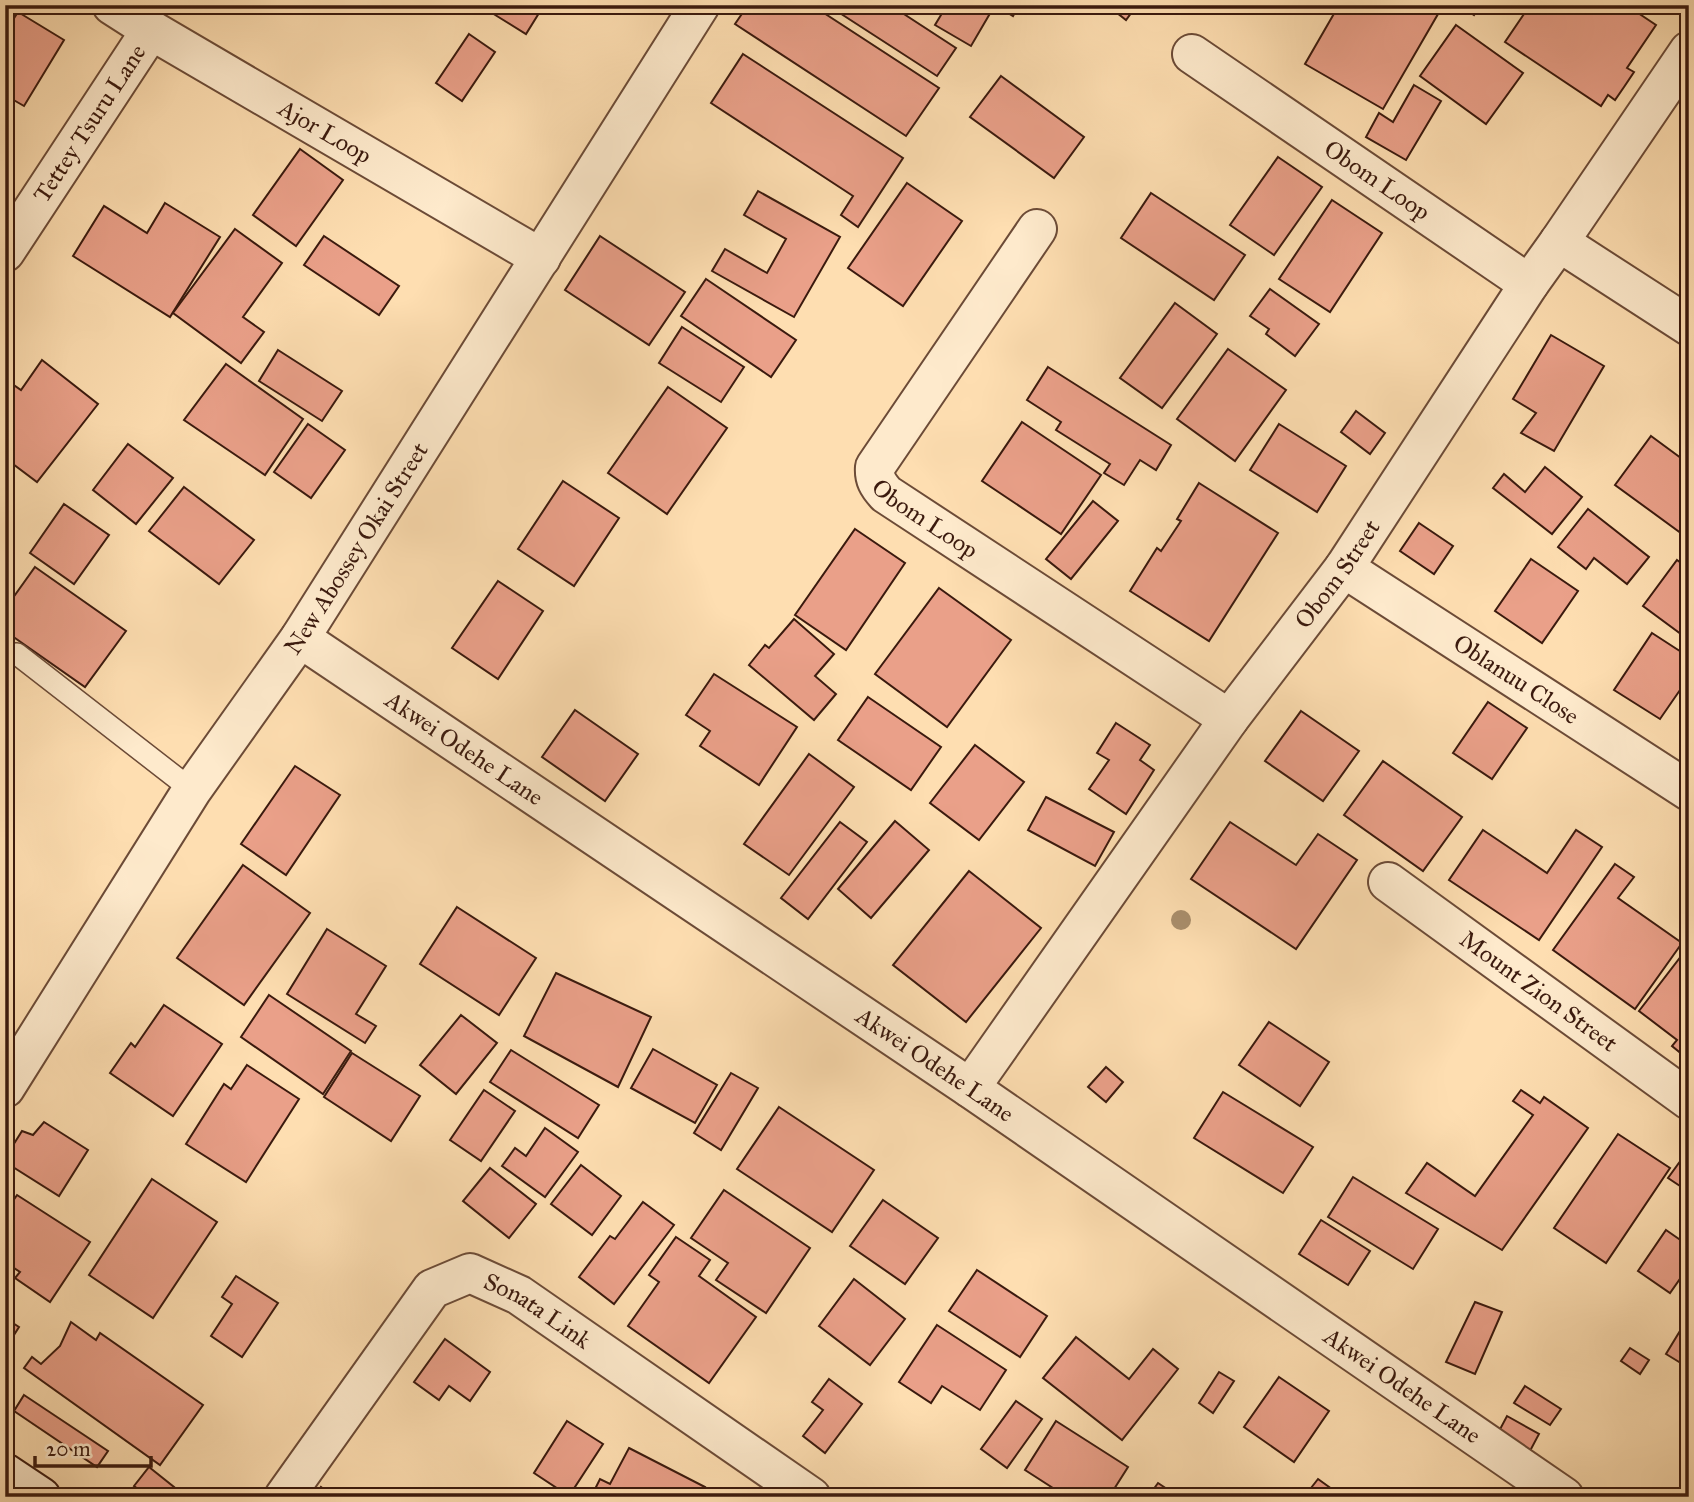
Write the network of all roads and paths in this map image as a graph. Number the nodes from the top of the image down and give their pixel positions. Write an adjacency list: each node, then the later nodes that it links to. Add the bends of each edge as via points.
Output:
1 (111, 5): 3 (street, Ajor Loop)
2 (700, 5): 9 (street, New Abossey Okai Street)
3 (151, 30): 8 (street, Tettey Tsuru Lane); 9 (street, Ajor Loop)
4 (1689, 51): 7 (street, Obom Street)
5 (1192, 54): 10 (street, Obom Loop)
6 (1037, 229): 15 (street, Obom Loop, via 875,467 877,484)
7 (1559, 242): 10 (street, Obom Street); 11 (street)
8 (5, 252)
9 (541, 258): 13 (street, New Abossey Okai Street)
10 (1529, 284): 12 (street, Obom Street)
11 (1689, 326)
12 (1344, 568): 15 (street, Obom Street); 17 (street, Oblanuu Close)
13 (300, 638): 16 (street, New Abossey Okai Street); 20 (street, Akwei Odehe Lane)
14 (17, 654): 16 (lane)
15 (1229, 719): 20 (street, Obom Street)
16 (192, 790): 19 (street, New Abossey Okai Street)
17 (1689, 791)
18 (1388, 882): 21 (street, Mount Zion Street)
19 (5, 1088)
20 (970, 1088): 26 (street, Akwei Odehe Lane)
21 (1689, 1100)
22 (5, 1473): 23 (street)
23 (41, 1497)
24 (284, 1497): 25 (street, Sonata Link, via 432,1289 470,1273 519,1295)
25 (811, 1497)
26 (1564, 1497)

